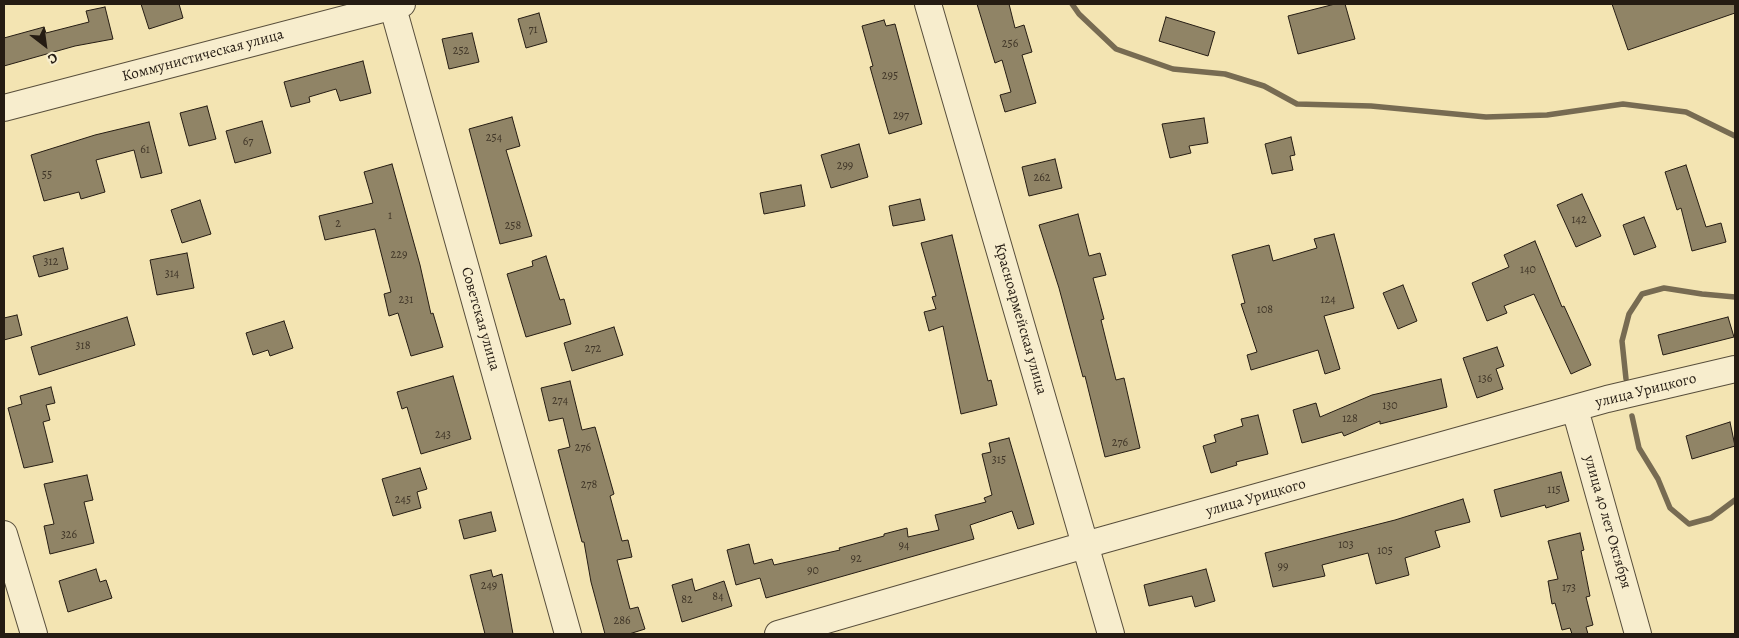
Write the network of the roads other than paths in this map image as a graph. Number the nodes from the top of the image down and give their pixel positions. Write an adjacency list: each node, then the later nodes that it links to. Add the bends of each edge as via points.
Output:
1 (928, 4): 7 (street, Красноармейская улица)
2 (395, 5): 3 (street, Коммунистическая улица); 9 (street, Советская улица)
3 (4, 108)
4 (1735, 368): 5 (street, улица Урицкого, via 1607,399)
5 (1575, 410): 7 (street, улица Урицкого); 12 (street, улица 40 лет Октября)
6 (4, 534): 8 (street)
7 (1085, 545): 10 (street, улица Урицкого); 11 (street, Красноармейская улица)
8 (34, 634)
9 (568, 634)
10 (778, 634)
11 (1110, 634)
12 (1638, 634)

